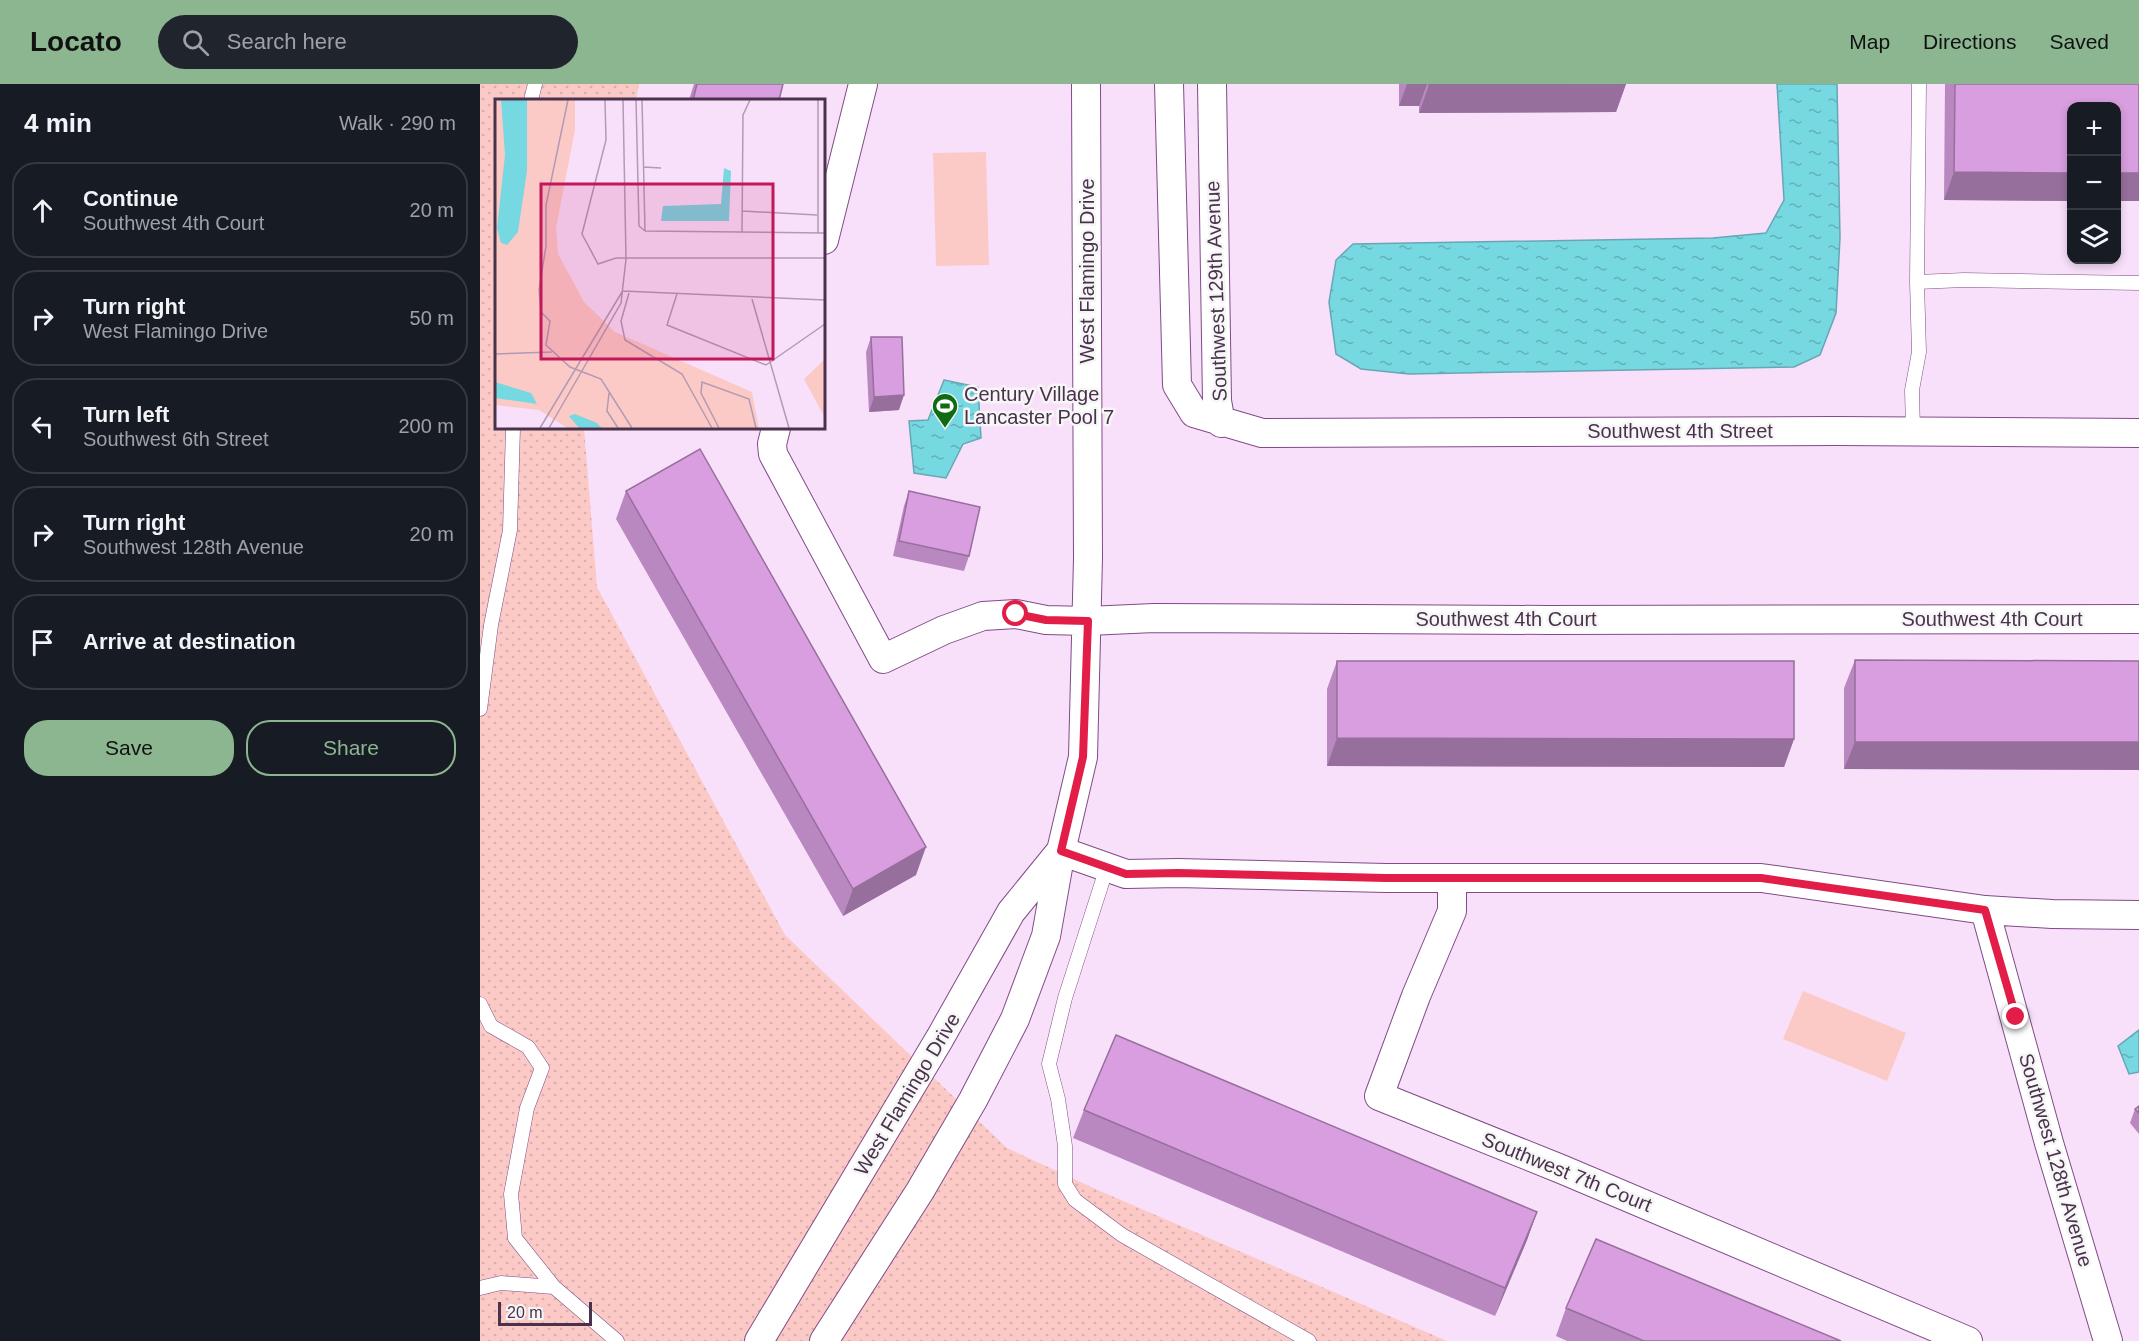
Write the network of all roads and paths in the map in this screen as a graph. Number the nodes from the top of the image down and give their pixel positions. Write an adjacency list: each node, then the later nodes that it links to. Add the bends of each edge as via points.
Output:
1 (535, 84): 7 (lane)
2 (863, 84): 8 (street)
3 (1086, 84): 17 (street, West Flamingo Drive)
4 (1169, 84): 11 (street, Southwest 129th Avenue, via 1178,385 1194,413)
5 (1212, 84): 11 (street, Southwest 129th Avenue, via 1217,401)
6 (1919, 84): 9 (lane)
7 (531, 99)
8 (825, 236)
9 (1917, 282): 10 (lane); 14 (lane, via 1919,352 1912,390)
10 (2139, 283)
11 (1221, 423): 14 (street, Southwest 4th Street, via 1262,433)
12 (513, 429): 18 (lane, via 510,530 491,625)
13 (776, 429): 17 (street, Southwest 4th Court, via 772,454 883,659 982,616 1016,614 1046,620)
14 (1913, 431): 15 (street, Southwest 4th Street)
15 (2139, 433)
16 (2139, 619): 17 (street, Southwest 4th Court)
17 (1088, 621): 19 (street, West Flamingo Drive, via 1083,757)
18 (480, 709)
19 (1061, 851): 20 (street); 28 (street, West Flamingo Drive, via 1011,912); 29 (street, West Flamingo Drive, via 1046,936 1015,1019 926,1181)
20 (1107, 867): 21 (street, via 1126,874); 30 (lane, via 1065,998 1049,1064 1065,1146 1065,1184 1075,1200 1122,1235)
21 (1452, 878): 22 (street, via 1761,878); 31 (street, Southwest 7th Court, via 1452,911 1379,1095)
22 (1985, 910): 23 (street); 32 (street, Southwest 128th Avenue)
23 (2139, 915)
24 (480, 1004): 25 (lane, via 491,1026 528,1047 542,1068 526,1108 511,1194 515,1238)
25 (554, 1287): 26 (lane, via 501,1283); 27 (lane)
26 (480, 1288)
27 (617, 1341)
28 (759, 1341)
29 (824, 1341)
30 (1309, 1341)
31 (1968, 1341)
32 (2108, 1341)

